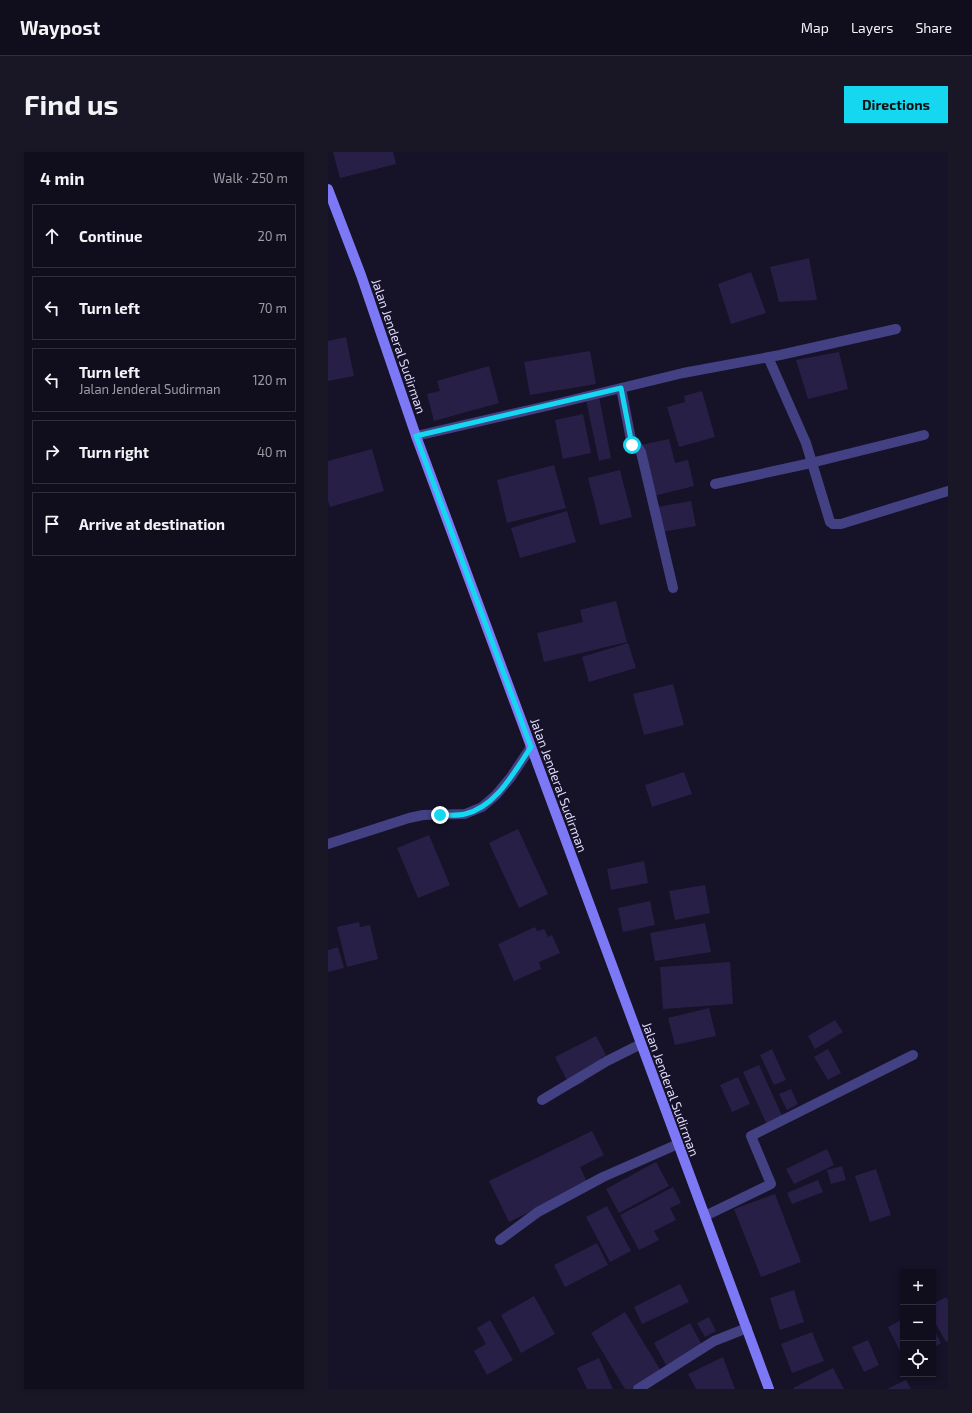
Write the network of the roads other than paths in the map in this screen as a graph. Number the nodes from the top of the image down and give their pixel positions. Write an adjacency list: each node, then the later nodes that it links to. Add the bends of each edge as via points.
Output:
1 (328, 189): 6 (street, Jalan Jenderal Sudirman, via 361,275)
2 (896, 329): 3 (street)
3 (768, 357): 4 (street); 7 (street, via 806,443)
4 (621, 388): 6 (street); 10 (street, via 632,445 638,447 641,452)
5 (924, 435): 7 (street)
6 (416, 436): 11 (street, Jalan Jenderal Sudirman)
7 (811, 463): 8 (street); 9 (street, via 828,519 833,524 841,524)
8 (715, 484)
9 (948, 491)
10 (673, 588)
11 (531, 747): 12 (street, via 511,777 482,807 465,814 409,818); 13 (street, Jalan Jenderal Sudirman)
12 (328, 844)
13 (641, 1044): 15 (street); 16 (street, Jalan Jenderal Sudirman)
14 (913, 1055): 17 (street, via 751,1136 771,1184)
15 (542, 1100)
16 (678, 1144): 17 (street, Jalan Jenderal Sudirman); 18 (street, via 603,1177 538,1212)
17 (705, 1216): 19 (street, Jalan Jenderal Sudirman)
18 (500, 1240)
19 (747, 1328): 20 (street, via 714,1341); 21 (street, Jalan Jenderal Sudirman)
20 (638, 1389)
21 (769, 1389)

